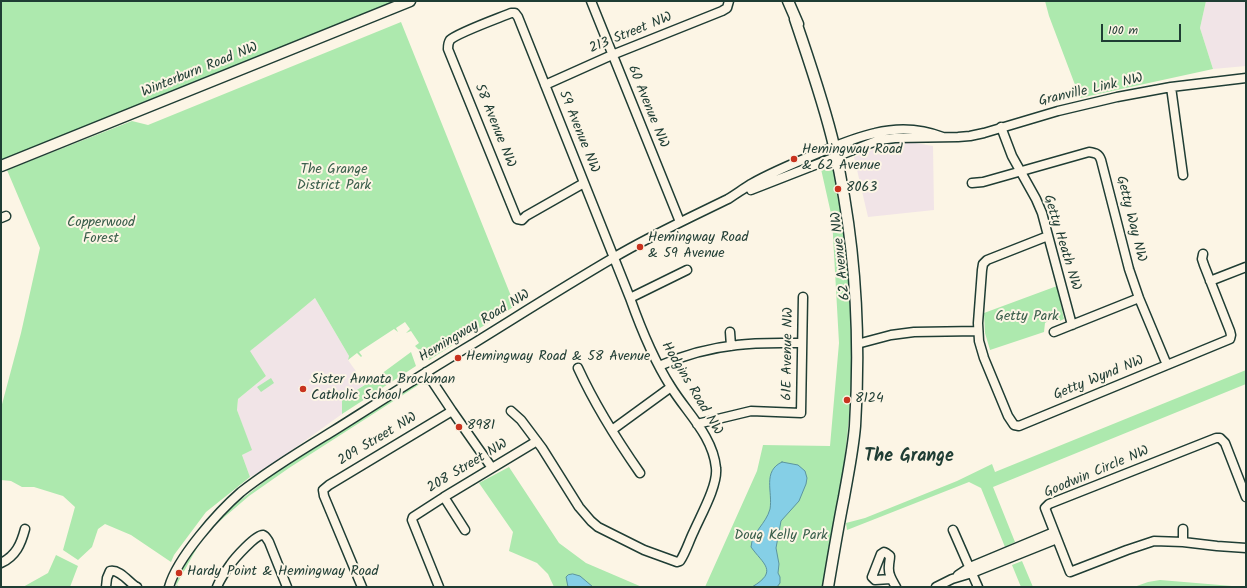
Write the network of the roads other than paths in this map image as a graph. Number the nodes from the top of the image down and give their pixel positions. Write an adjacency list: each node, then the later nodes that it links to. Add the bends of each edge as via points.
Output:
1 (410, 1): 12 (main road, Winterburn Road NW)
2 (590, 1): 6 (street, 60 Avenue NW)
3 (788, 1): 11 (main road, 62 Avenue NW)
4 (728, 5): 6 (street, 213 Street NW, via 722,11)
5 (518, 17): 8 (street, 59 Avenue NW); 15 (street, 58 Avenue NW, via 511,13 465,32 451,39 448,49 517,219 522,220)
6 (612, 55): 8 (street, 213 Street NW); 17 (street, 60 Avenue NW)
7 (1246, 78): 9 (street, Granville Link NW)
8 (545, 85): 15 (street, 59 Avenue NW)
9 (1171, 87): 10 (street, Granville Link NW, via 1112,98); 14 (street)
10 (1002, 128): 11 (street, Granville Link NW, via 970,136 895,138); 13 (street, Getty Heath NW)
11 (838, 150): 17 (street, Hemingway Road NW, via 791,164); 32 (main road, 62 Avenue NW, via 849,225)
12 (1, 166)
13 (1020, 171): 16 (street); 18 (street, Getty Heath NW, via 1039,205); 26 (street, Getty Way NW, via 1090,152 1099,155)
14 (1183, 175)
15 (584, 183): 20 (street, 59 Avenue NW)
16 (972, 183)
17 (680, 222): 20 (street, Hemingway Road NW)
18 (1048, 236): 27 (street, Getty Heath NW); 28 (street, via 987,260 983,264)
19 (1203, 254): 23 (street, Getty Wynd NW, via 1202,259)
20 (613, 258): 25 (street, Hodgins Road NW); 37 (street, Hemingway Road NW)
21 (1246, 267): 23 (street)
22 (687, 270): 25 (street)
23 (1210, 281): 34 (street, Getty Wynd NW, via 1230,330 1230,339)
24 (803, 296): 31 (street, 61E Avenue NW)
25 (630, 298): 35 (street, Hodgins Road NW)
26 (1139, 298): 27 (street); 34 (street, Getty Way NW)
27 (1072, 325): 30 (street)
28 (978, 330): 32 (street, via 914,332); 34 (street, Getty Wynd NW, via 983,353 1008,416 1014,425 1018,426)
29 (730, 332): 33 (street)
30 (1054, 332)
31 (802, 343): 33 (street); 41 (street, 61E Avenue NW, via 801,413 751,411)
32 (860, 343): 65 (main road, 62 Avenue NW, via 862,394)
33 (731, 346): 35 (street, via 695,352)
34 (1167, 365)
35 (659, 366): 38 (street, Hodgins Road NW)
36 (578, 368): 42 (street)
37 (426, 372): 39 (street); 60 (street, Hemingway Road NW, via 287,460 240,493 210,523 181,561)
38 (671, 387): 41 (street, Hodgins Road NW); 42 (street)
39 (452, 411): 44 (street); 63 (street, 209 Street NW, via 324,490 324,496)
40 (511, 411): 43 (street, Hodgins Road NW)
41 (697, 424): 43 (street, Hodgins Road NW, via 714,452 716,478 682,558 677,562 644,550 591,521 579,507)
42 (612, 430): 45 (street)
43 (537, 441): 44 (street, 208 Street NW)
44 (492, 468): 46 (street, 208 Street NW)
45 (640, 473)
46 (444, 497): 50 (street); 64 (street, 208 Street NW, via 412,520)
47 (1246, 497): 52 (street, Goodwin Circle NW, via 1225,444 1220,438 1216,438 1049,504 1045,508)
48 (25, 529): 55 (street, via 14,555)
49 (1183, 529): 53 (street)
50 (465, 530)
51 (953, 530): 56 (street)
52 (1055, 536): 53 (street, Goodwin Circle NW, via 1070,572 1154,541); 56 (street)
53 (1183, 542): 54 (street, Goodwin Circle NW)
54 (1246, 548)
55 (1, 563)
56 (971, 570): 67 (street); 68 (street)
57 (891, 579): 66 (street)
58 (106, 587): 59 (street, via 107,578 112,570 117,571)
59 (135, 587)
60 (169, 587)
61 (217, 587): 62 (street, via 231,563 259,535 265,536 269,542)
62 (287, 587)
63 (362, 587)
64 (439, 587)
65 (828, 587)
66 (896, 587)
67 (936, 587)
68 (978, 587)

